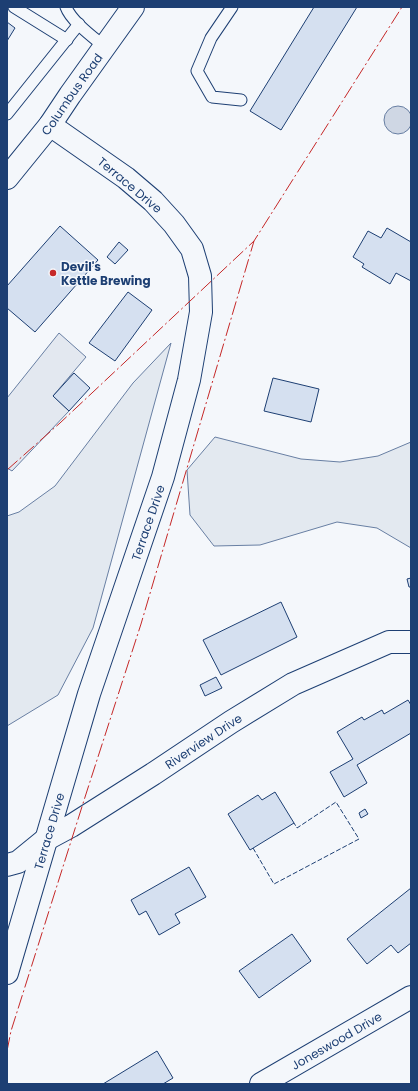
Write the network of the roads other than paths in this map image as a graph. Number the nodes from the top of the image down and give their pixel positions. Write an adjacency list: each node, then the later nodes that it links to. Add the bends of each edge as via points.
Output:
1 (14, 7): 6 (lane)
2 (66, 7): 5 (lane)
3 (132, 7): 7 (street, Columbus Road)
4 (232, 7): 8 (lane, via 211,38 197,71 212,97)
5 (79, 24): 6 (lane); 7 (lane)
6 (67, 40): 9 (lane)
7 (105, 47): 10 (street, Columbus Road)
8 (241, 100)
9 (7, 114)
10 (50, 125): 11 (street, Columbus Road); 13 (street, Terrace Drive, via 126,178 153,201 174,224 192,249 200,276 201,312 189,380 163,477 89,694)
11 (7, 178)
12 (411, 642): 13 (street, Riverview Drive, via 389,642 293,684)
13 (45, 840): 14 (street, Riverview Drive, via 18,862); 15 (street, Terrace Drive)
14 (7, 865)
15 (7, 974)
16 (411, 996): 17 (street, Joneswood Drive)
17 (261, 1084)

